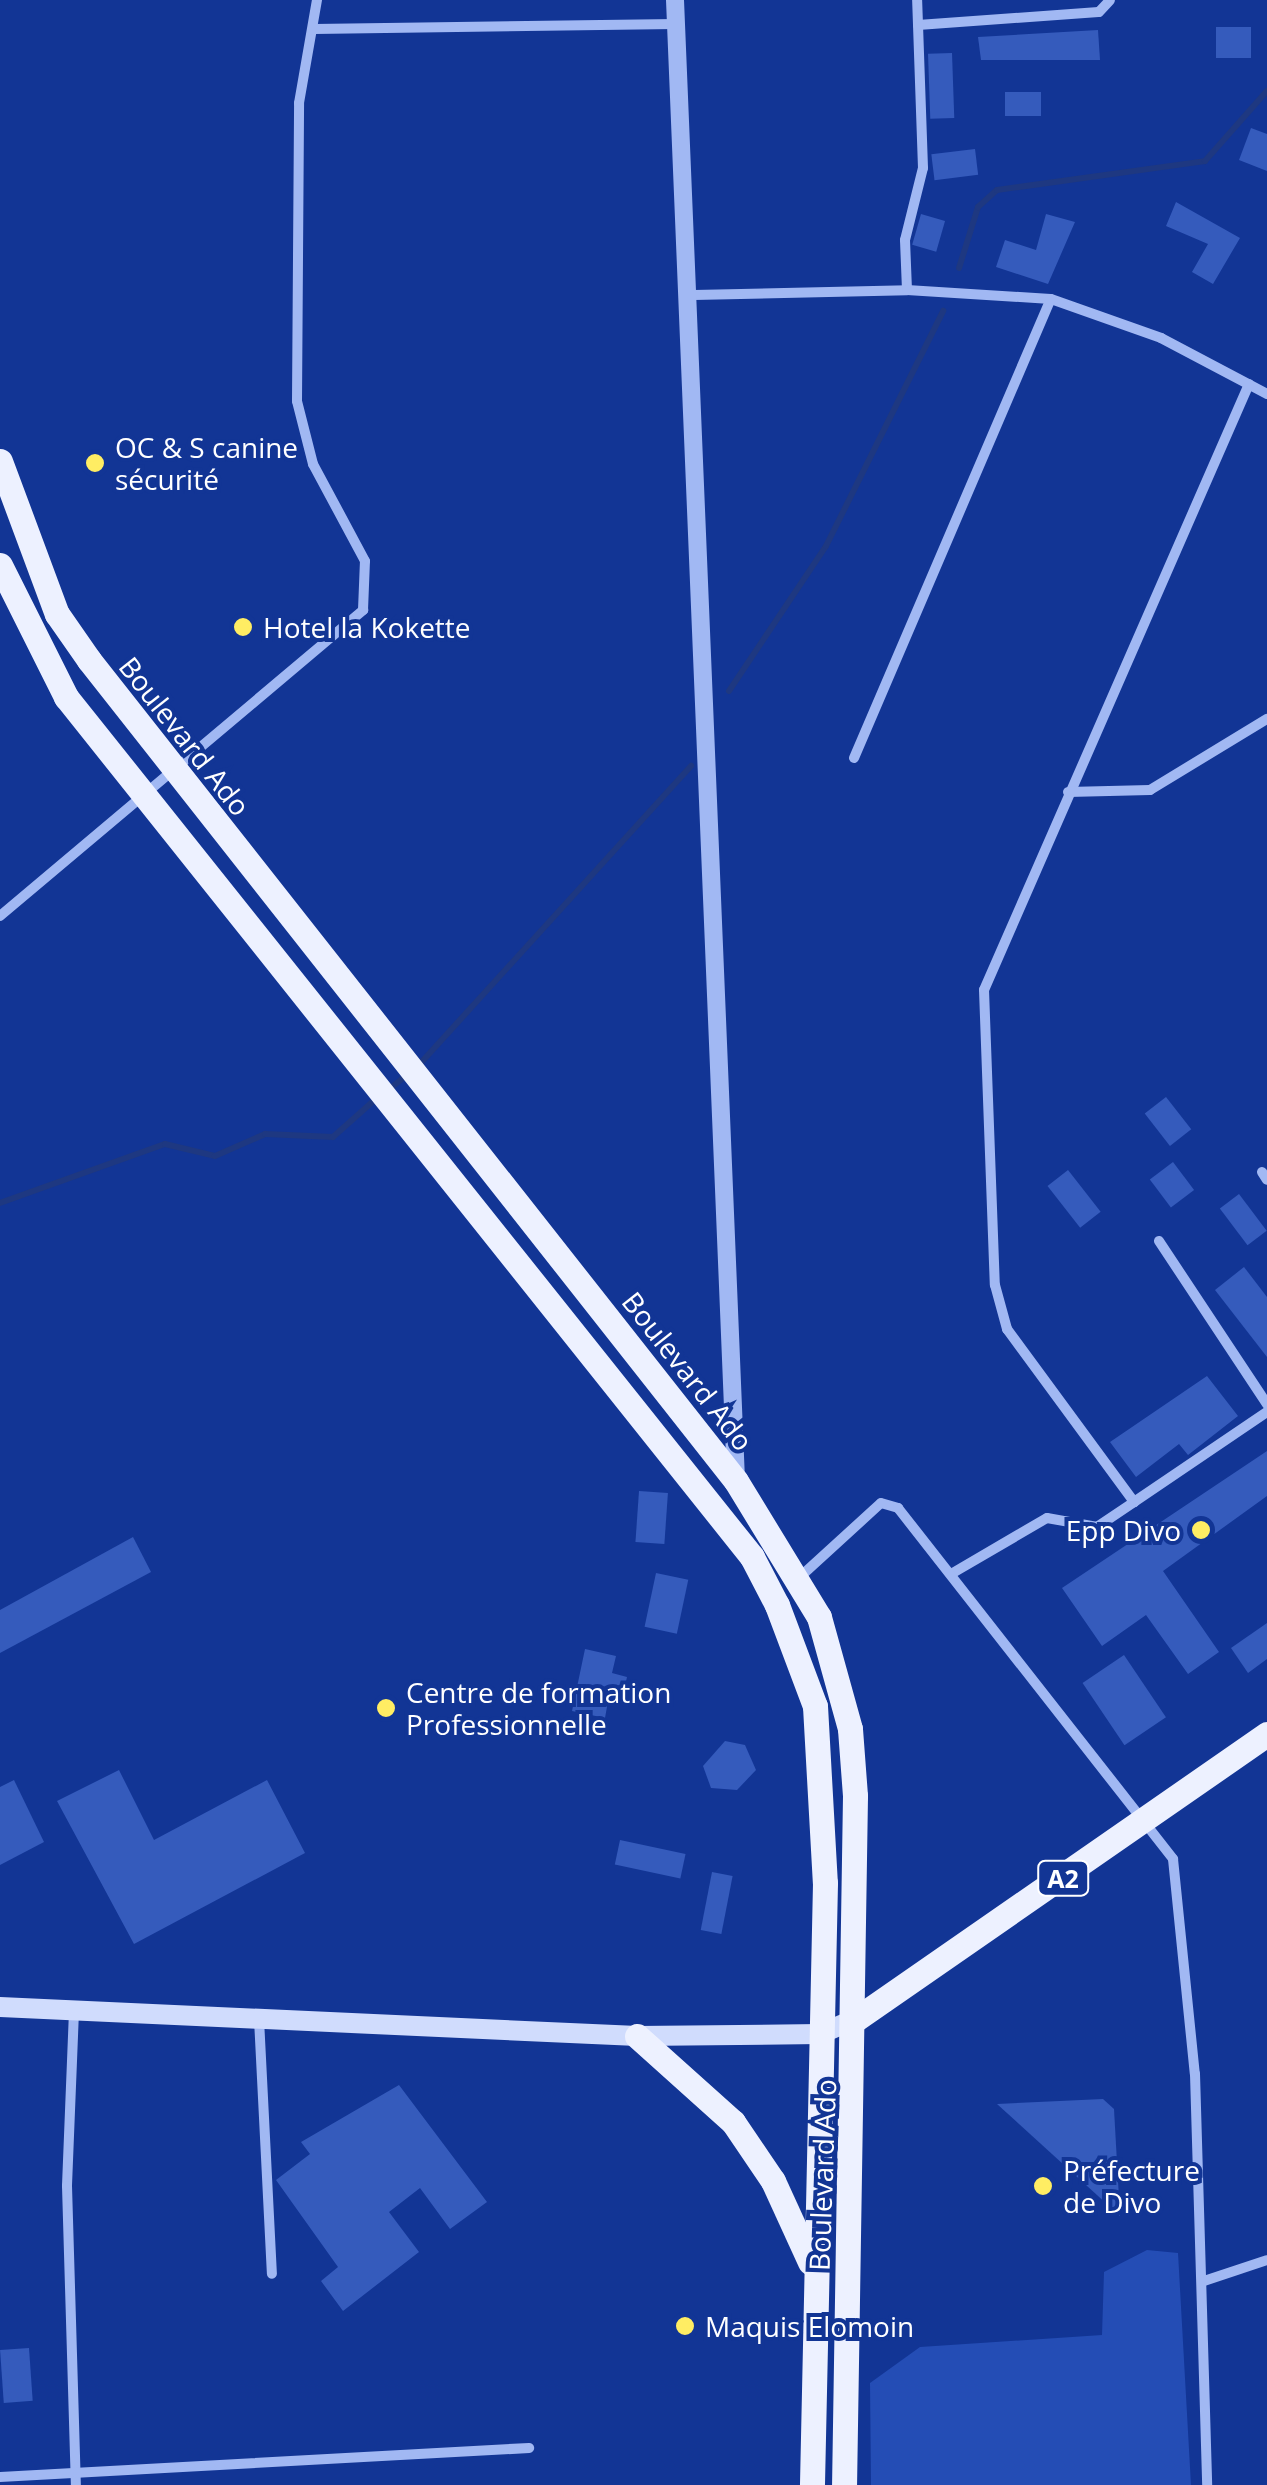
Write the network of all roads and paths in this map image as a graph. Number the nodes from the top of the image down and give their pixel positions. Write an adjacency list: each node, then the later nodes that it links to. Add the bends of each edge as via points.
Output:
1 (317, 0): 7 (street)
2 (675, 0): 5 (street)
3 (917, 0): 6 (street)
4 (1110, 0): 6 (street, via 1100,12)
5 (676, 24): 7 (street); 9 (street)
6 (918, 25): 8 (street, via 923,168 904,240)
7 (314, 29): 17 (street, via 298,103 297,401 313,464 371,588 342,634)
8 (907, 290): 9 (street); 10 (street)
9 (694, 296): 24 (street)
10 (1051, 299): 11 (street, via 1161,338); 16 (street)
11 (1250, 384): 12 (street); 18 (street)
12 (1267, 394)
13 (0, 460): 17 (main road, Boulevard Ado, via 57,614)
14 (0, 565): 19 (main road, Boulevard Ado, via 66,697)
15 (1267, 719): 18 (street, via 1150,790)
16 (854, 758)
17 (176, 776): 19 (street); 24 (main road, Boulevard Ado)
18 (1068, 792): 25 (street, via 985,977 995,1285 1006,1329)
19 (146, 800): 20 (street); 34 (main road, Boulevard Ado, via 752,1557 778,1605 815,1706 825,1883)
20 (0, 916)
21 (1159, 1242): 22 (street)
22 (1267, 1404)
23 (1267, 1412): 25 (street)
24 (736, 1480): 27 (main road, Boulevard Ado)
25 (1134, 1502): 26 (street, via 1097,1527 1047,1518)
26 (952, 1574): 27 (street, via 898,1508 881,1503); 29 (street)
27 (801, 1576): 33 (main road, Boulevard Ado, via 850,1729)
28 (1267, 1734): 29 (main road, A2)
29 (1146, 1820): 33 (main road, A2); 39 (street, via 1173,1860 1184,1903)
30 (0, 2007): 31 (main road)
31 (74, 2010): 32 (main road); 42 (street, via 67,2186)
32 (258, 2018): 35 (main road); 38 (street)
33 (856, 2019): 34 (main road); 44 (main road, Boulevard Ado)
34 (820, 2034): 35 (main road); 37 (main road, Boulevard Ado)
35 (636, 2036): 37 (main road, via 733,2122 773,2181)
36 (1267, 2260): 39 (street)
37 (814, 2272): 43 (main road, Boulevard Ado)
38 (272, 2274)
39 (1204, 2281): 45 (street)
40 (529, 2448): 42 (street)
41 (0, 2477): 42 (street)
42 (76, 2480)
43 (812, 2485)
44 (844, 2485)
45 (1207, 2485)

